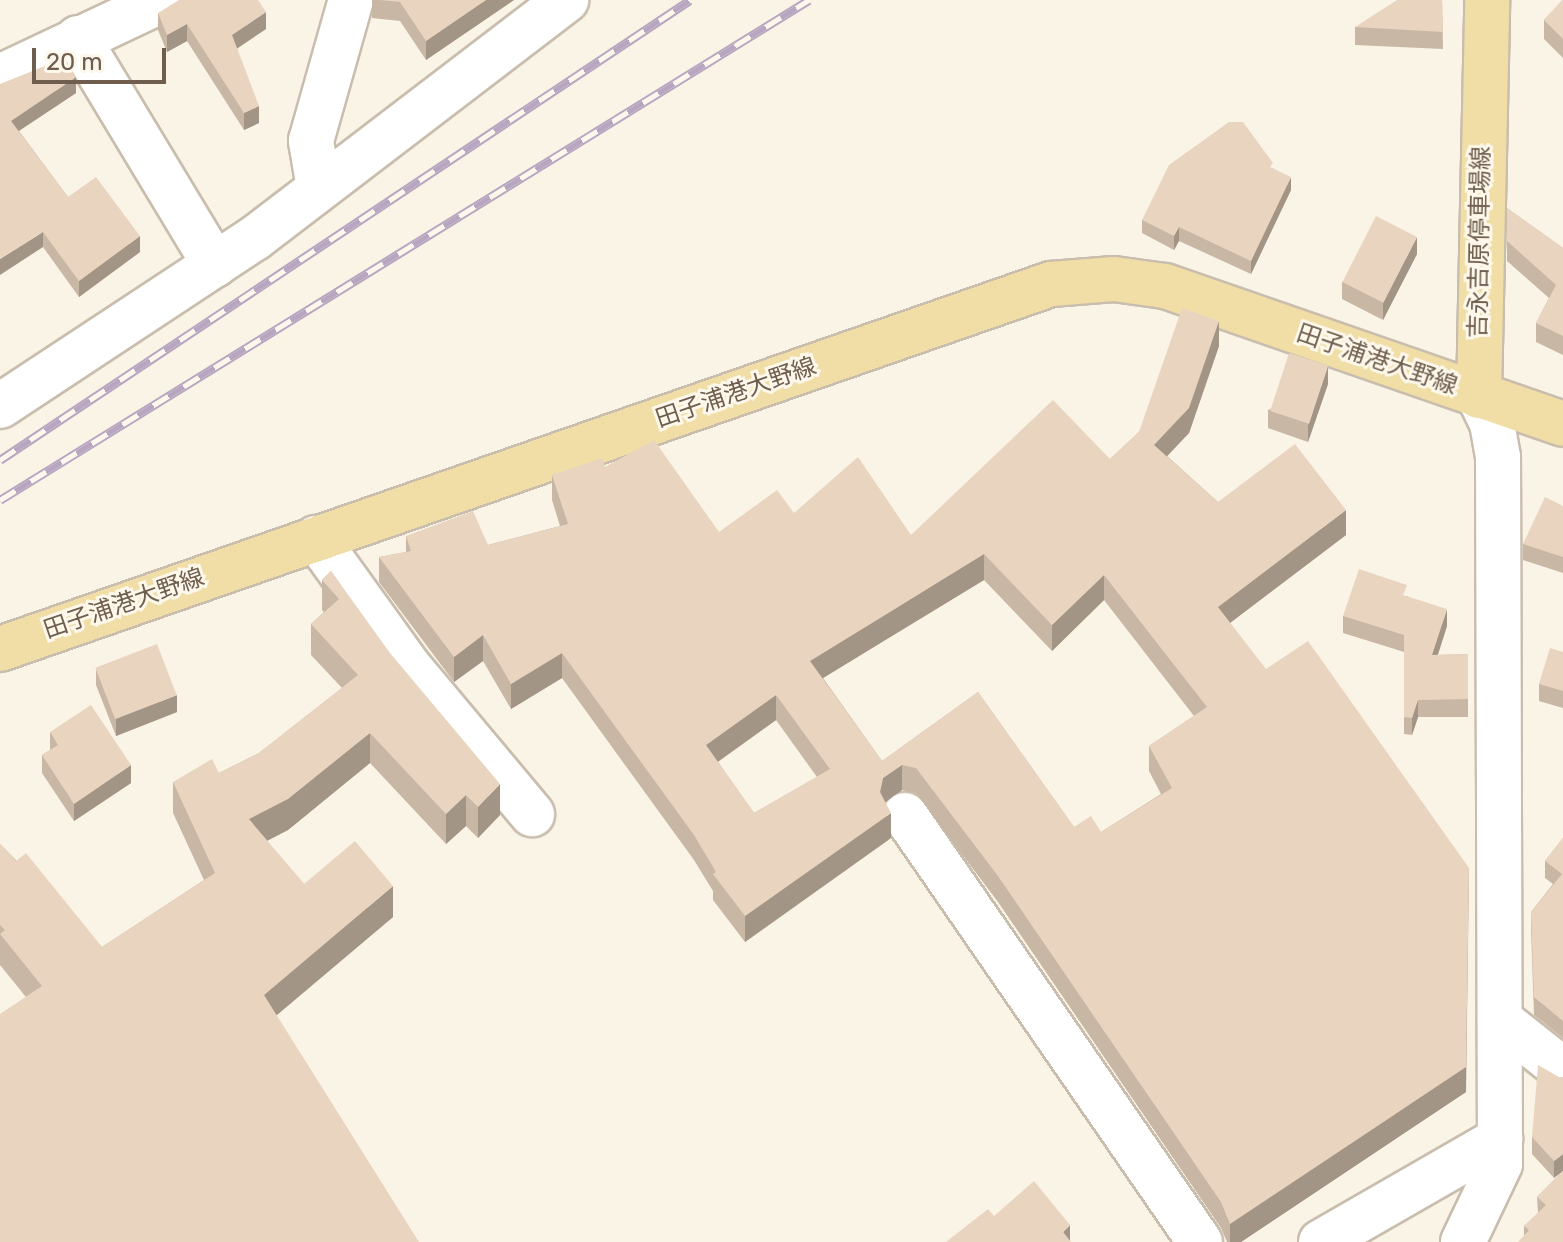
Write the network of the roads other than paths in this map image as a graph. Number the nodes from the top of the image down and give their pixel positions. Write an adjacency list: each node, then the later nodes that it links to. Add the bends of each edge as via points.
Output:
1 (163, 0): 5 (street)
2 (351, 0): 7 (street, via 311,141)
3 (566, 0): 7 (street)
4 (1487, 0): 9 (main road, 吉永吉原停車場線)
5 (78, 38): 6 (street); 8 (street)
6 (0, 77)
7 (319, 188): 8 (street)
8 (215, 265): 10 (street)
9 (1479, 396): 11 (main road); 12 (main road, 田子浦港大野線, via 1165,286 1114,279 1051,284); 16 (street, via 1492,423 1498,457)
10 (0, 406)
11 (1563, 424)
12 (316, 538): 13 (main road, 田子浦港大野線); 14 (street, via 409,667)
13 (0, 649)
14 (532, 814)
15 (905, 815): 19 (street)
16 (1500, 1020): 17 (street); 18 (street)
17 (1563, 1070)
18 (1500, 1139): 20 (street); 21 (street, via 1500,1164)
19 (1200, 1242)
20 (1321, 1242)
21 (1463, 1242)

